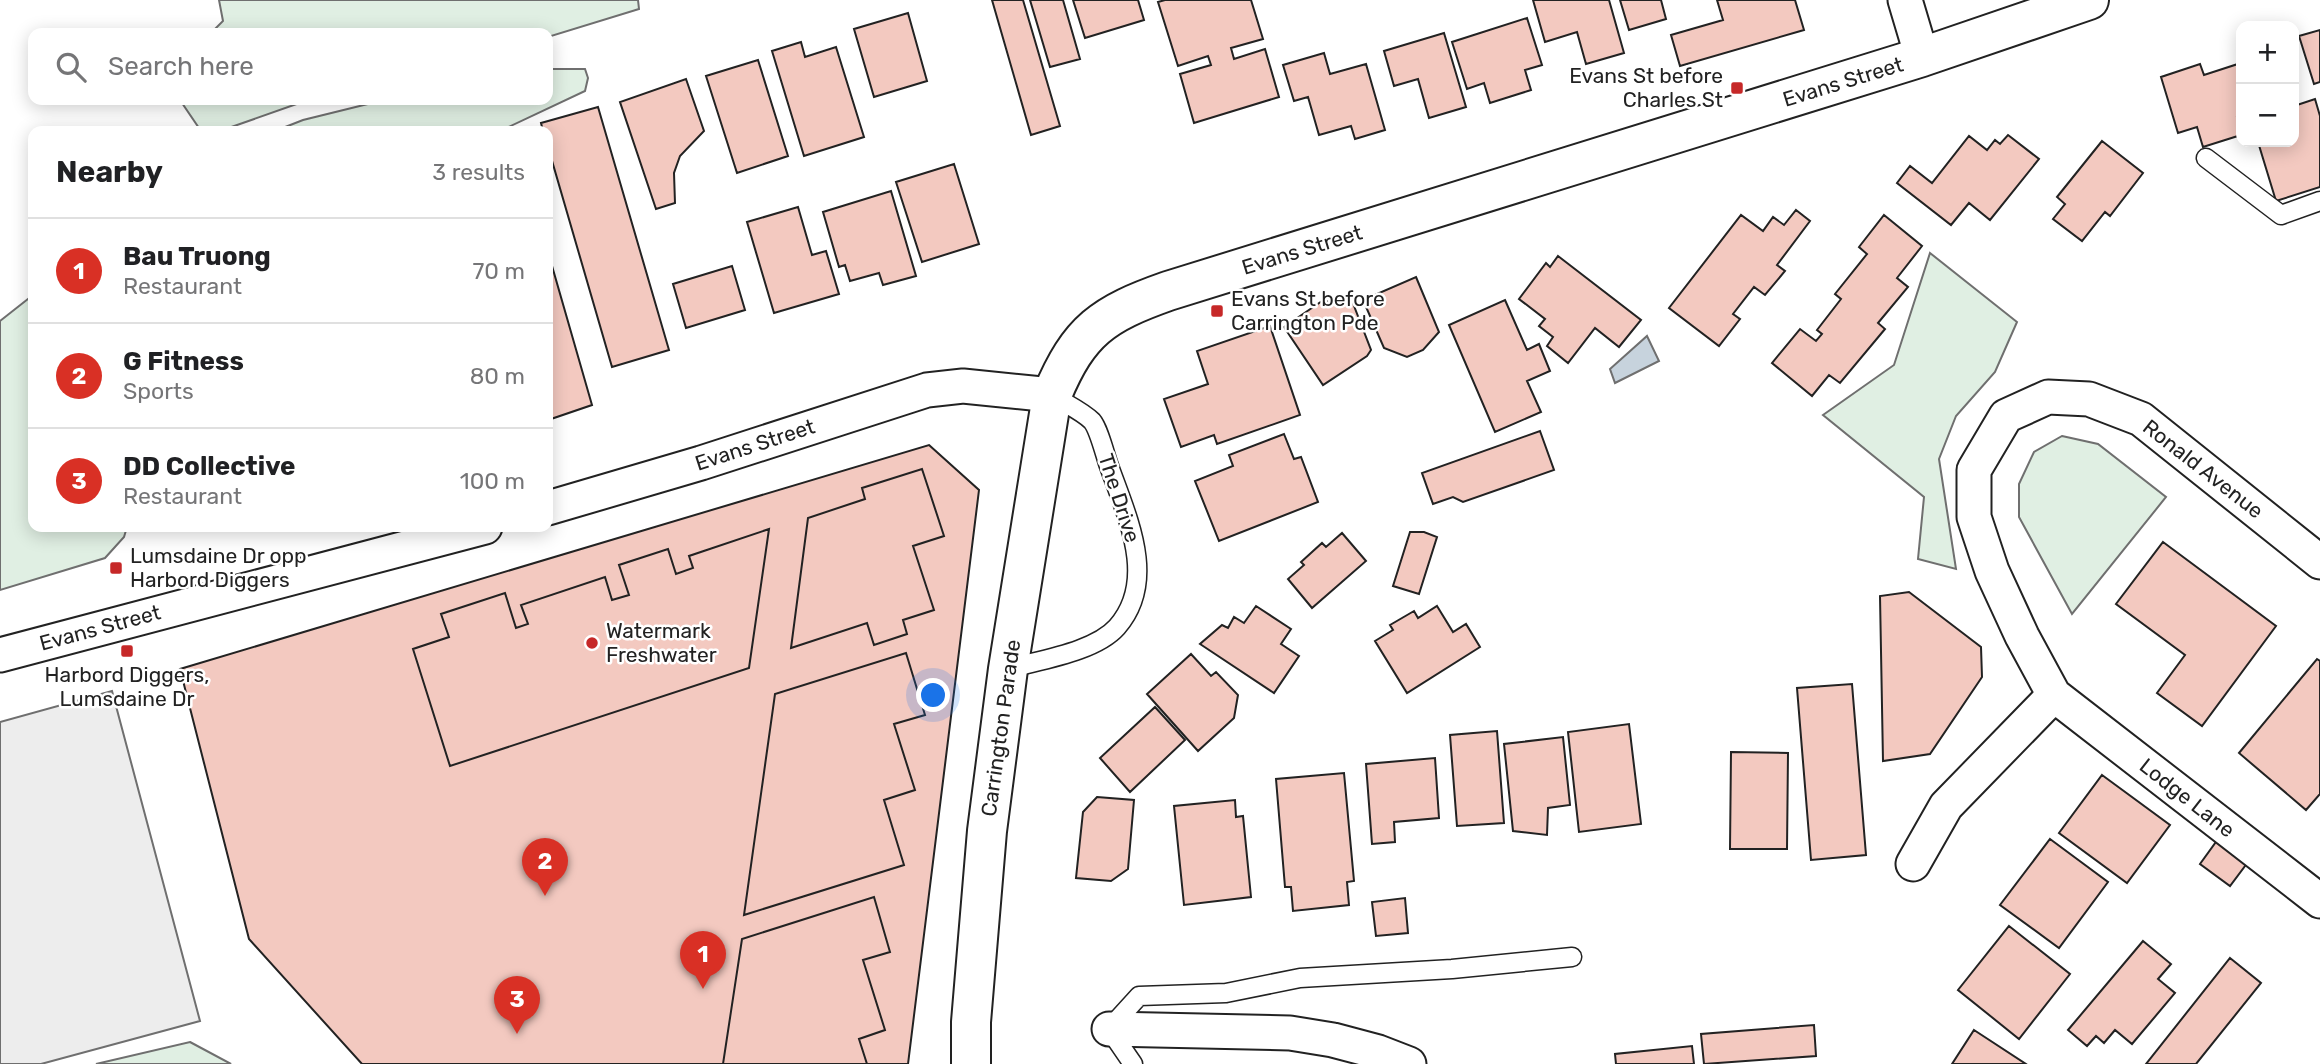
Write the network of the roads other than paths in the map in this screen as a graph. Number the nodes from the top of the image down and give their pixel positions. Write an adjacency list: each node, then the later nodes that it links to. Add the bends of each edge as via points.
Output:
1 (1905, 0): 3 (street)
2 (2089, 0): 3 (street, Evans Street)
3 (1922, 57): 6 (street, Evans Street, via 1137,302 1109,316 1084,337 1065,363)
4 (2206, 158): 5 (lane, via 2281,215)
5 (2320, 201)
6 (1052, 395): 7 (street, Evans Street, via 963,386 927,390); 11 (street, Carrington Parade); 11 (lane, The Drive, via 1093,422 1130,524 1138,577 1136,595 1115,629 1101,639)
7 (553, 507)
8 (466, 532): 10 (street, Evans Street)
9 (2320, 562): 12 (street, Ronald Avenue, via 2141,419 2089,399 2048,397 2006,416 1974,470 1974,517 1992,571)
10 (0, 655)
11 (1008, 669): 17 (street, Carrington Parade, via 988,831)
12 (2054, 695): 13 (street, via 1946,806); 14 (street, Lodge Lane)
13 (1913, 864)
14 (2320, 901)
15 (1573, 957): 16 (lane, via 1300,978 1226,993 1139,996)
16 (1109, 1029): 18 (lane); 19 (street, via 1290,1033 1333,1040)
17 (971, 1064)
18 (1133, 1064)
19 (1409, 1064)

